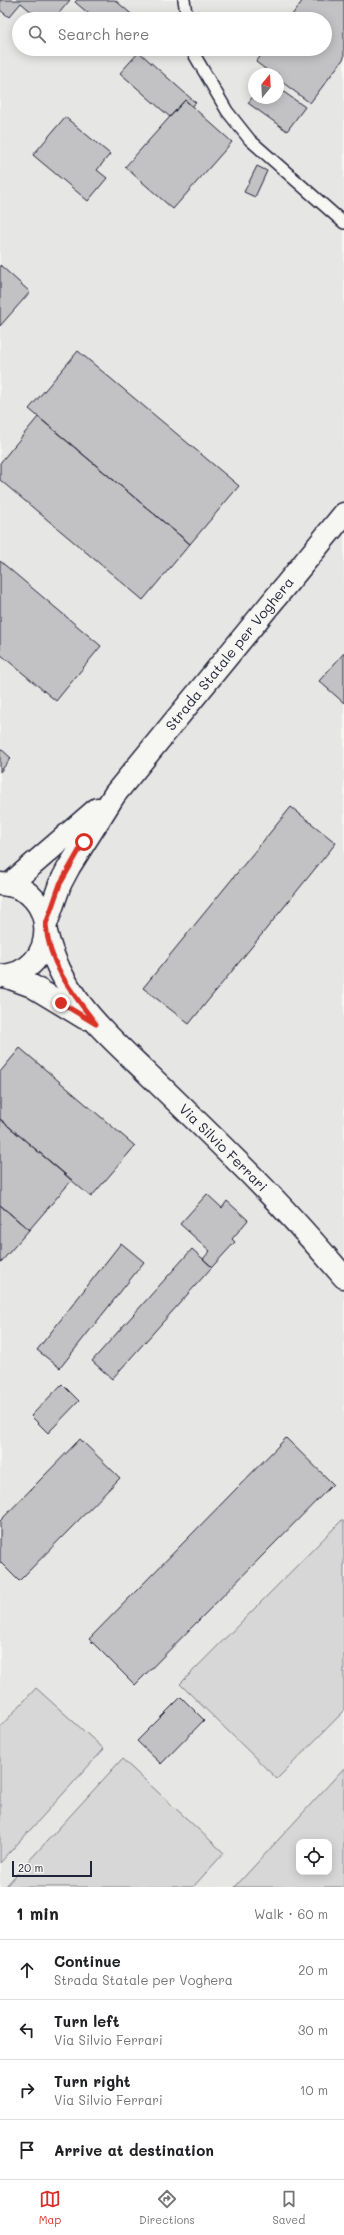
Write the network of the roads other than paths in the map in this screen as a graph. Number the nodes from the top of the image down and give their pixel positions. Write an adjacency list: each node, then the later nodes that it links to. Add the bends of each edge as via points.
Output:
1 (184, 0): 2 (lane)
2 (186, 12)
3 (195, 56): 4 (lane, via 227,111 250,140)
4 (344, 223)
5 (344, 514): 6 (main road, Strada Statale per Voghera)
6 (115, 794): 7 (main road, Strada Statale per Voghera); 8 (main road, Strada Statale per Voghera, via 60,884)
7 (2, 884): 8 (main road, Strada Statale per Voghera, via 23,890 34,899 42,911)
8 (46, 928): 9 (main road, Strada Statale per Voghera, via 40,953 31,964 19,972); 10 (main road, Via Silvio Ferrari, via 52,956 60,973)
9 (1, 976): 10 (main road, Via Silvio Ferrari, via 32,986)
10 (96, 1024): 11 (main road, Via Silvio Ferrari, via 234,1158)
11 (344, 1277)

